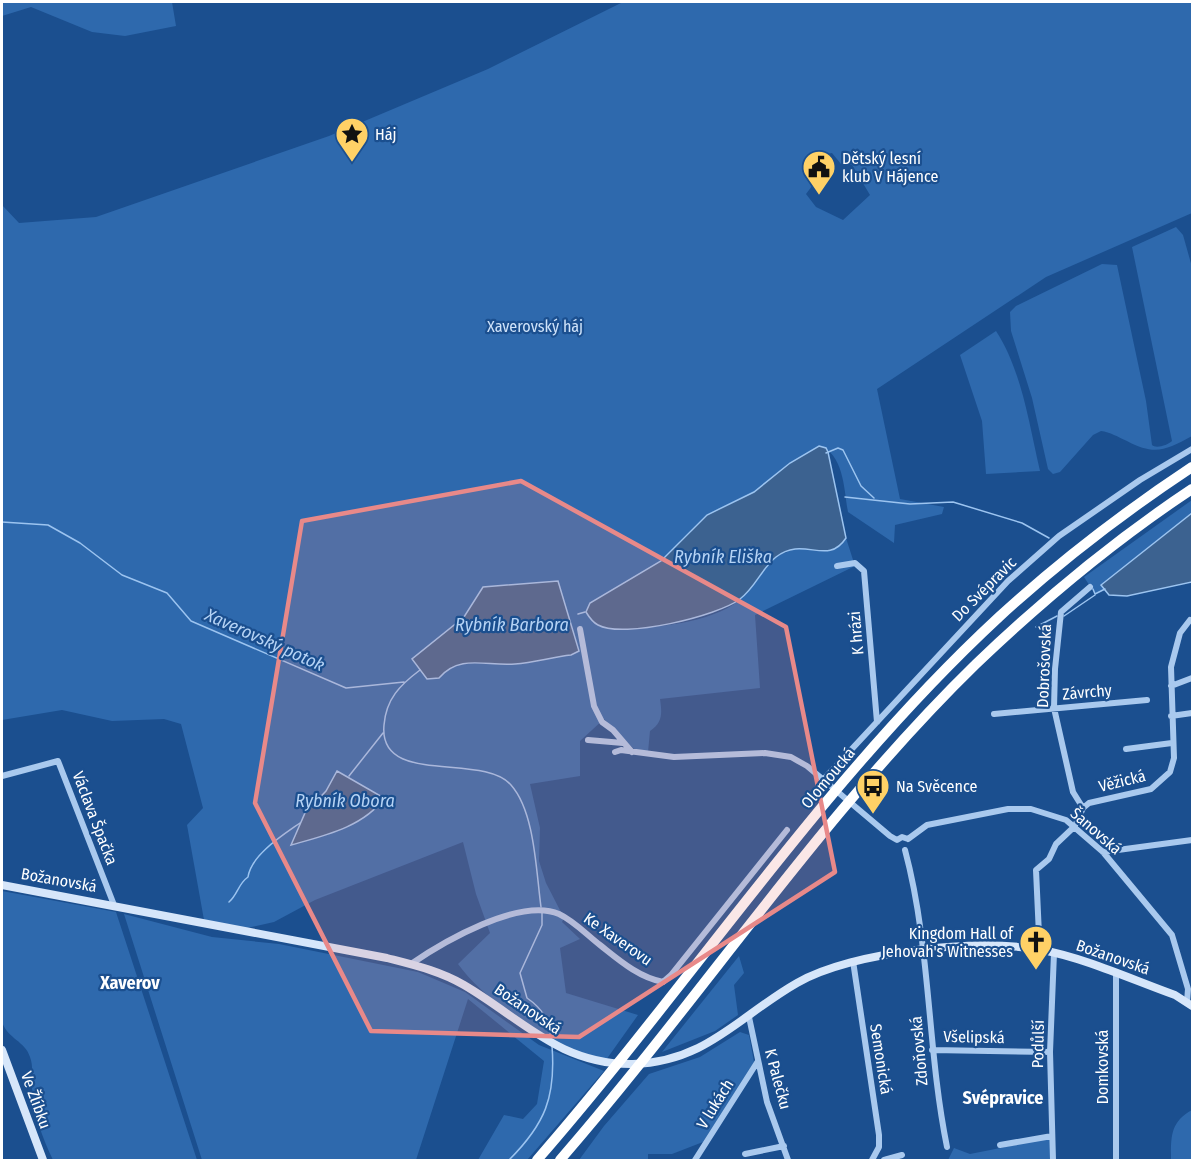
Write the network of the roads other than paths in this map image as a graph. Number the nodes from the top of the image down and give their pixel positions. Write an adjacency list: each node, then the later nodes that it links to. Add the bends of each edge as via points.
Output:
1 (1192, 449): 15 (street, Do Svépravic, via 1059,536 978,612)
2 (1192, 466): 54 (highway, Olomoucká, via 1044,577 901,717 813,818)
3 (1192, 489): 55 (highway, Olomoucká, via 1064,585 938,703 828,829)
4 (837, 566): 15 (street, K hrázi, via 855,563 864,571)
5 (1089, 587): 11 (street, Dobrošovská, via 1061,612)
6 (1190, 620): 9 (street, Věžická, via 1176,646)
7 (580, 629): 18 (street, via 594,706 602,722)
8 (1192, 678): 9 (street)
9 (1171, 686): 14 (street, Věžická)
10 (1147, 700): 11 (street, Závrchy)
11 (1054, 708): 13 (street, Závrchy); 24 (street, Dobrošovská, via 1073,792)
12 (1192, 712): 14 (street)
13 (994, 714)
14 (1171, 716): 17 (street, Věžická)
15 (877, 722): 23 (street, Do Svépravic)
16 (588, 740): 18 (street)
17 (1172, 743): 19 (street, Věžická); 24 (street, Věžická, via 1173,765 1162,782)
18 (626, 744): 21 (street)
19 (1126, 749)
20 (615, 752): 21 (street)
21 (633, 752): 23 (street, via 674,757 774,753 799,761)
22 (2, 776): 33 (street, Václava Špačka, via 58,761)
23 (826, 782): 28 (street)
24 (1083, 808): 25 (street)
25 (1075, 826): 27 (street, Šanovská, via 1056,815 1008,809 927,825); 31 (street, Šanovská); 34 (street, via 1036,870)
26 (787, 830): 38 (street, Ke Xaverovu, via 663,982 636,973 560,915 541,910 525,910 493,921 429,951)
27 (908, 839): 28 (street); 30 (street)
28 (897, 840): 30 (street, via 898,847)
29 (1192, 840): 31 (street)
30 (905, 849): 35 (street, Zdoňovská)
31 (1103, 852): 40 (street, Šanovská, via 1172,934)
32 (2, 885): 33 (street, Božanovská)
33 (114, 905): 38 (street, Božanovská)
34 (1039, 935)
35 (924, 951): 36 (street, Božanovská, via 993,946); 37 (street, Božanovská); 43 (street, Zdoňovská)
36 (1054, 953): 39 (street, Božanovská); 44 (street, Podůlší)
37 (853, 961): 41 (street, Božanovská, via 797,983); 52 (street, Semonická, via 879,1135)
38 (411, 964): 41 (street, Božanovská, via 463,984 552,1045 608,1062 653,1062 692,1053)
39 (1116, 974): 40 (street, Božanovská); 60 (street, Domkovská)
40 (1190, 1004)
41 (749, 1017): 45 (street, K Palečku)
42 (2, 1050): 53 (street, Ve Žlíbku)
43 (932, 1050): 44 (street, Všelipská); 49 (street, Zdoňovská)
44 (1050, 1052): 46 (street, Podůlší)
45 (758, 1061): 48 (street, K Palečku, via 767,1102); 56 (street, V lukách)
46 (1052, 1136): 47 (street); 59 (street, Podůlší)
47 (1000, 1145)
48 (784, 1146): 50 (street); 57 (street, K Palečku)
49 (947, 1147)
50 (745, 1154)
51 (902, 1155): 58 (street)
52 (874, 1160)
53 (43, 1161)
54 (537, 1161)
55 (560, 1161)
56 (695, 1161)
57 (788, 1161)
58 (884, 1161)
59 (1053, 1161)
60 (1116, 1161)

